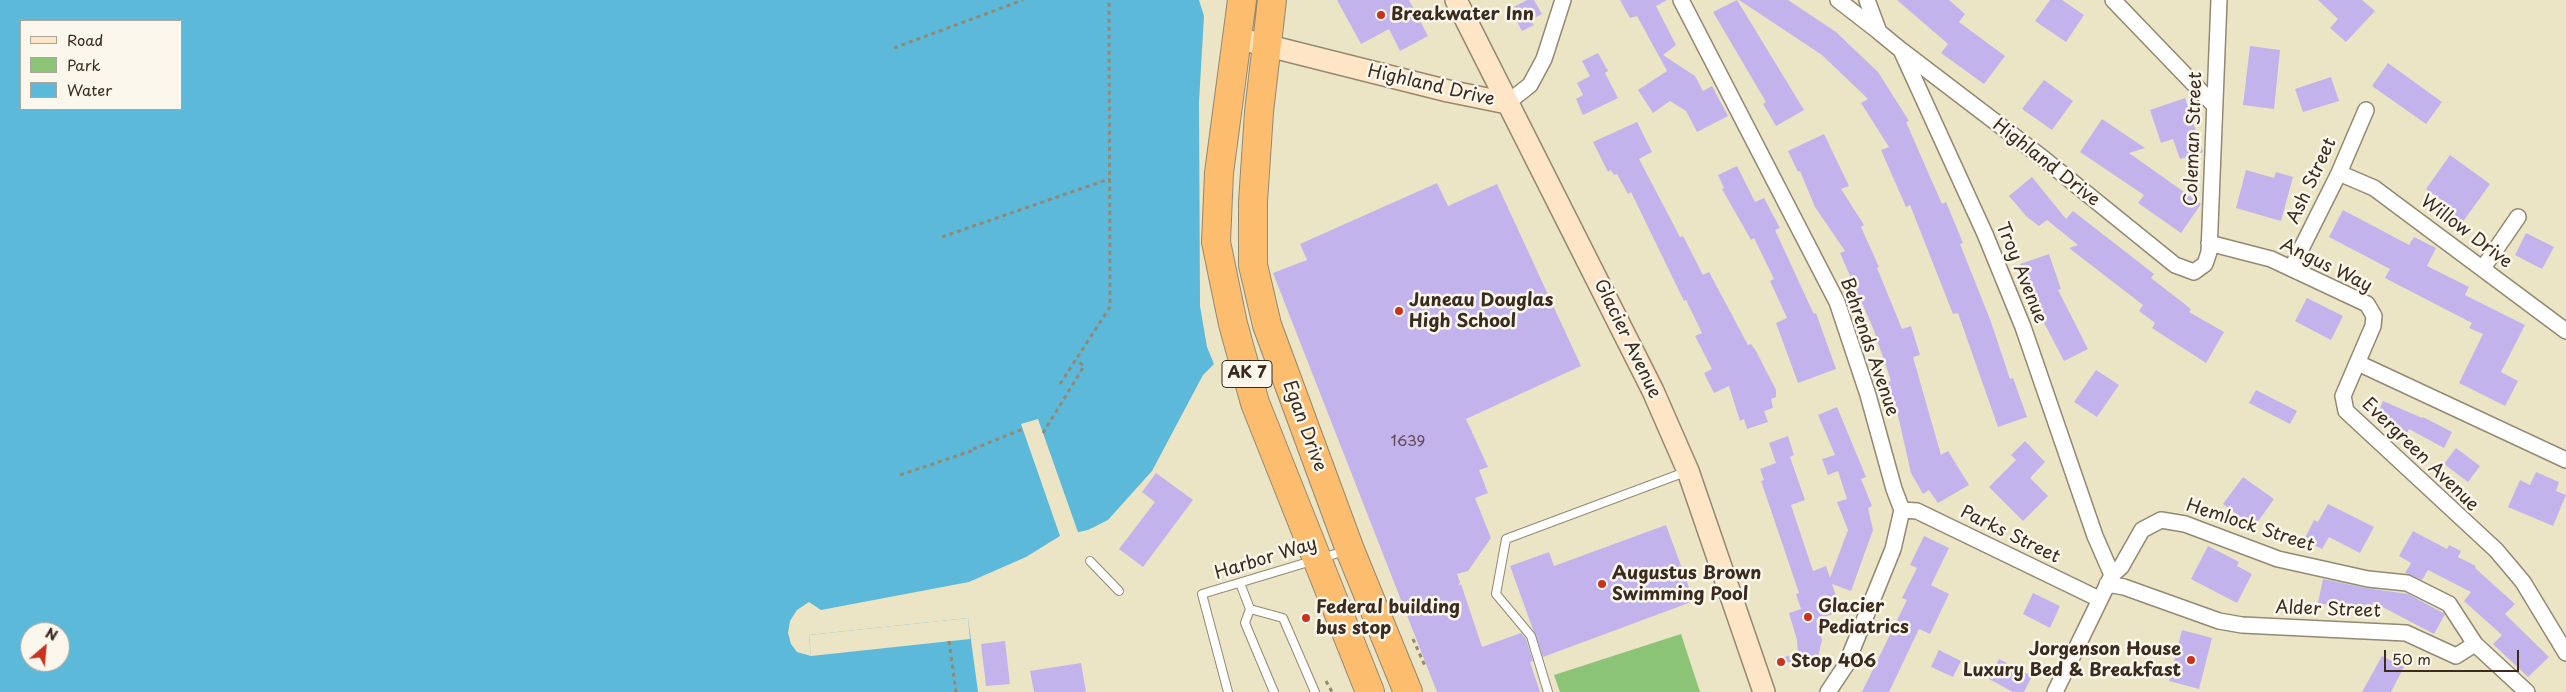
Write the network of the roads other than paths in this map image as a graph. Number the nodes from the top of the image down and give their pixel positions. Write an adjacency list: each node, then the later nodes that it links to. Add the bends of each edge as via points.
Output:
1 (1242, 0): 11 (highway, AK 7)
2 (1272, 0): 12 (highway, Egan Drive / AK 7)
3 (1456, 0): 14 (main road, Glacier Avenue)
4 (1564, 0): 14 (street, Highland Drive, via 1534,79)
5 (1681, 0): 27 (street, Behrends Avenue, via 1837,302)
6 (1838, 0): 10 (street)
7 (1867, 0): 10 (street, Troy Avenue)
8 (2113, 0): 15 (street)
9 (2219, 0): 15 (street, Coleman Street)
10 (1879, 32): 13 (street, Troy Avenue)
11 (1237, 38): 12 (main road, Highland Drive); 29 (highway, AK 7, via 1219,173 1216,242 1233,324 1255,403)
12 (1266, 47): 14 (main road, Highland Drive); 28 (highway, Egan Drive / AK 7, via 1254,193 1253,265 1267,325)
13 (1900, 50): 22 (street, Highland Drive, via 2044,159 2175,265); 31 (street, Troy Avenue, via 1985,234 2023,327)
14 (1507, 103): 26 (main road, Glacier Avenue, via 1653,391)
15 (2214, 105): 19 (street, Coleman Street)
16 (2366, 110): 17 (street, Ash Street)
17 (2339, 173): 20 (street, Ash Street); 21 (street, Willow Drive, via 2374,188)
18 (2518, 217): 21 (street)
19 (2210, 243): 20 (street, Angus Way); 22 (street, Coleman Street, via 2205,264)
20 (2292, 267): 24 (street, Angus Way, via 2367,304 2374,316 2373,326)
21 (2483, 268): 23 (street, Willow Drive)
22 (2194, 272)
23 (2566, 330)
24 (2358, 363): 25 (street, Evergreen Avenue); 37 (street, Evergreen Avenue, via 2343,396 2346,411 2496,550 2523,582)
25 (2566, 460)
26 (1688, 471): 43 (lane, via 1506,539 1496,594 1531,636); 44 (main road, Glacier Avenue)
27 (1902, 510): 34 (street, Parks Street, via 1917,510); 45 (street, via 1892,549 1846,665)
28 (1350, 550): 29 (lane, Harbor Way); 42 (highway, Egan Drive / AK 7)
29 (1317, 559): 32 (lane, Harbor Way); 41 (highway, AK 7)
30 (1090, 561): 33 (lane)
31 (2110, 579): 34 (street, Hemlock Street); 36 (street, Alder Street, via 2219,621 2242,625 2406,632 2456,656); 36 (street, Hemlock Street, via 2121,567 2142,530 2162,520 2185,524 2278,558 2368,579 2407,583 2449,604)
32 (1240, 583): 35 (lane); 38 (lane, Harbor Way, via 1202,594)
33 (1119, 591)
34 (2099, 599): 46 (street, Hemlock Street)
35 (1250, 608): 39 (lane, via 1245,623); 40 (lane, via 1283,618)
36 (2475, 644): 47 (street)
37 (2566, 653)
38 (1228, 692)
39 (1274, 692)
40 (1315, 692)
41 (1370, 692)
42 (1408, 692)
43 (1548, 692)
44 (1764, 692)
45 (1828, 692)
46 (2056, 692)
47 (2527, 692)

